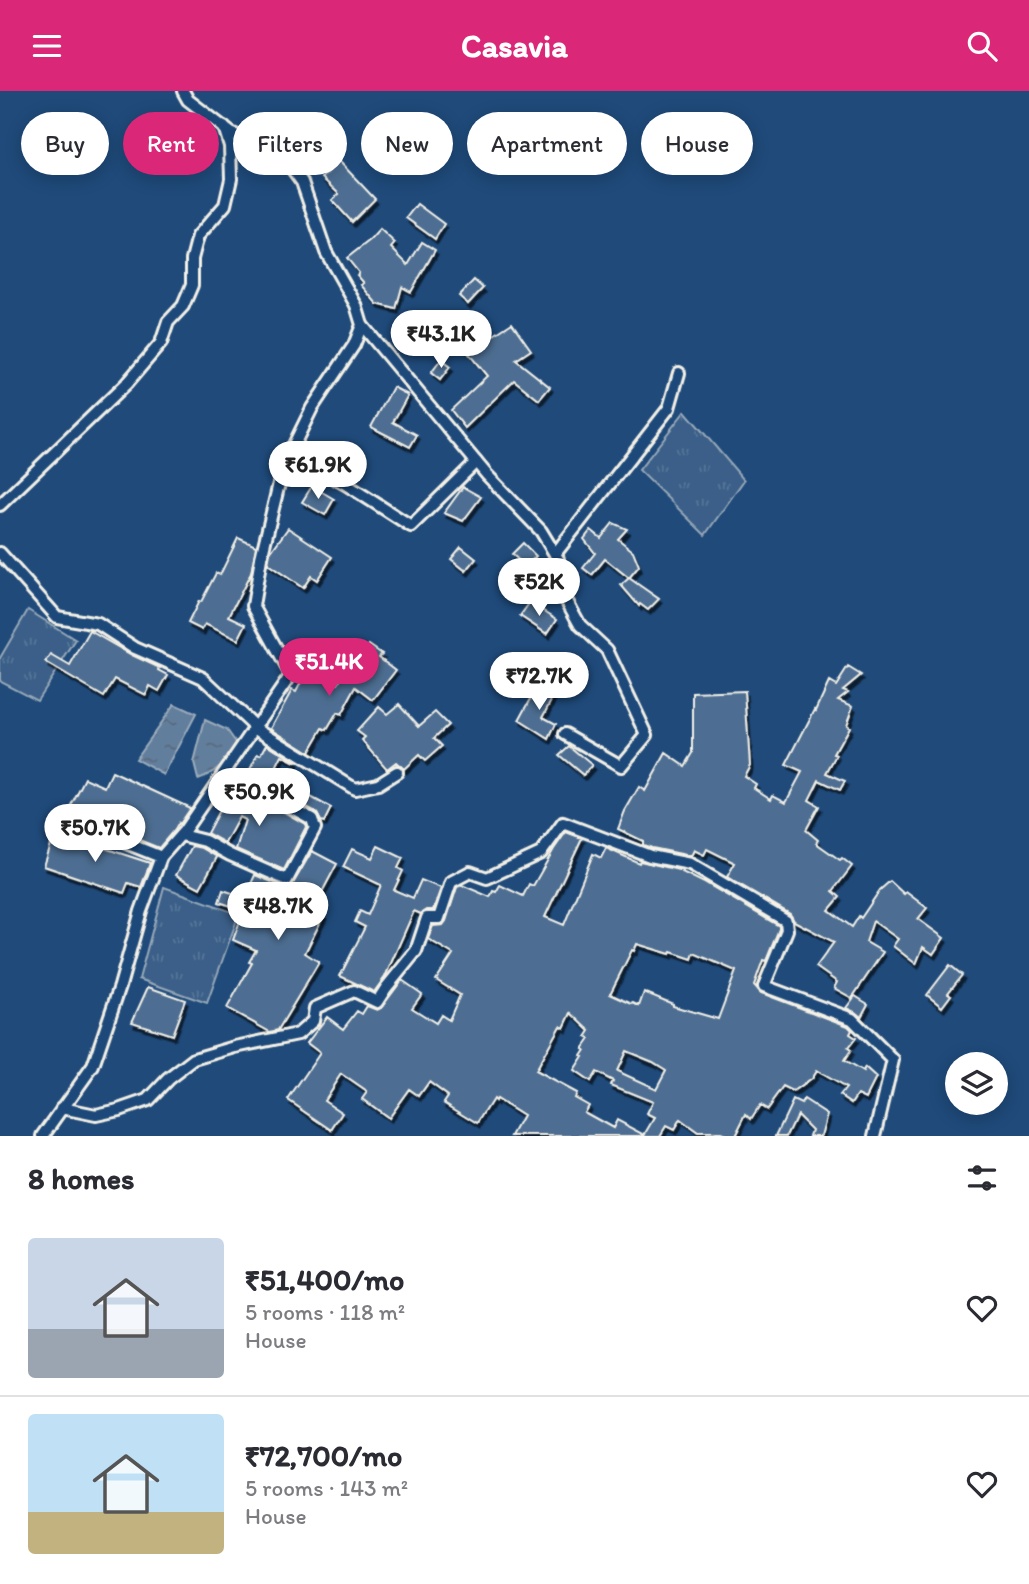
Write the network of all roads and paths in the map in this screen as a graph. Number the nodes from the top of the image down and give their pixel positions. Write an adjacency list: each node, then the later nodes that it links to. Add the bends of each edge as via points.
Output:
1 (183, 91): 2 (street)
2 (223, 127): 3 (street, via 285,159 302,182 326,252); 7 (street, via 230,146 231,179 225,205 198,236 192,285 183,306 168,322 161,343 126,384)
3 (362, 325): 5 (street, via 355,345 312,408); 6 (street)
4 (679, 373): 9 (street, via 669,408)
5 (290, 453): 6 (street, via 411,526); 10 (street, via 264,545 253,606 291,675)
6 (476, 462): 9 (street, via 541,531)
7 (0, 505)
8 (0, 553): 10 (street, via 57,617 98,624 135,649 203,678)
9 (555, 554): 11 (street, via 559,587 580,625 607,650 647,736 621,766)
10 (256, 728): 12 (street, via 355,789 378,784); 13 (street)
11 (565, 734)
12 (397, 772)
13 (223, 776): 15 (street); 15 (street, via 313,819 314,828 287,880 205,841)
14 (96, 831): 16 (street)
15 (181, 835): 16 (street)
16 (161, 857): 17 (street, via 93,1066)
17 (62, 1108): 18 (street); 19 (street, via 96,1115 119,1110 148,1100 194,1059 298,1034 313,1021 314,1007 354,991 377,1002 416,951 427,918 439,918 452,882 470,872 487,878 541,853 563,823 650,856 690,864 786,921 787,930 764,986 852,1019 894,1060)
18 (43, 1136)
19 (875, 1136)

